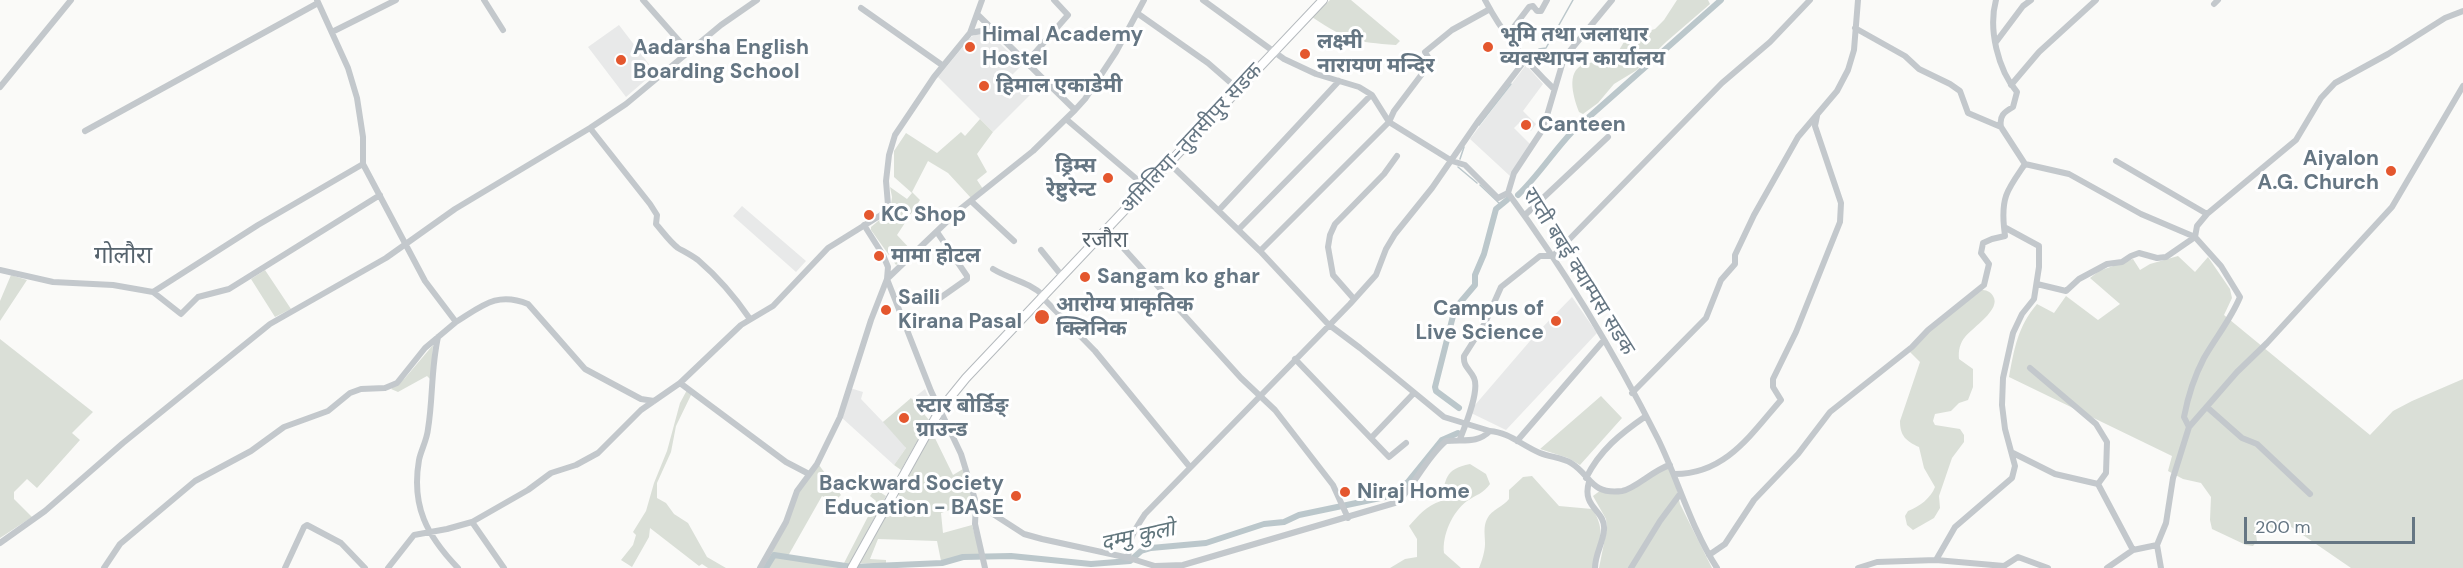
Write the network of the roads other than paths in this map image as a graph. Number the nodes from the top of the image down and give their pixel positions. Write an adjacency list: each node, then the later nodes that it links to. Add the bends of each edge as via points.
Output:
1 (71, 0): 40 (street)
2 (396, 0): 28 (street)
3 (484, 0): 27 (street)
4 (643, 0): 32 (street)
5 (757, 0): 32 (street)
6 (982, 0): 24 (street)
7 (1054, 0): 35 (street, via 1068,15)
8 (1144, 0): 23 (street)
9 (1203, 0): 33 (street)
10 (1323, 0): 33 (main road, अमिलिया-तुलसीपुर सडक)
11 (1485, 0): 21 (street)
12 (1547, 0): 30 (street, via 1541,11 1529,7)
13 (1612, 0): 41 (street, राप्ती बबई क्याम्पस सडक, via 1564,58)
14 (1809, 0): 75 (street)
15 (1858, 0): 25 (street)
16 (1996, 0): 31 (street)
17 (2031, 0): 31 (street)
18 (2096, 0): 38 (street, via 2039,52)
19 (318, 2): 28 (street); 50 (street)
20 (861, 9): 36 (street)
21 (1490, 9): 30 (street); 47 (street, via 1452,30 1425,52 1431,62)
22 (2463, 11): 63 (street, via 2335,83 2321,98 2296,140)
23 (1137, 14): 42 (street, via 1208,63); 44 (street)
24 (978, 15): 26 (street); 29 (street)
25 (1855, 28): 45 (street, via 1848,70); 48 (street, via 1950,84 1960,91 1968,113)
26 (992, 29): 29 (street); 35 (street)
27 (503, 30)
28 (332, 32): 56 (street, via 357,98)
29 (970, 33): 36 (street)
30 (1507, 36): 34 (street)
31 (1996, 42): 38 (street, via 2005,77)
32 (688, 51): 49 (street, via 626,104)
33 (1273, 52): 37 (street); 42 (main road, अमिलिया-तुलसीपुर सडक)
34 (1526, 59): 41 (street); 53 (street)
35 (1026, 63): 44 (street)
36 (942, 66): 65 (street, via 892,141 886,208)
37 (1339, 81): 43 (street); 62 (street)
38 (2011, 85): 48 (street, via 2017,92 2016,99 2013,107 2004,112)
39 (2463, 86): 97 (street, via 2392,207)
40 (0, 87)
41 (1554, 89): 59 (street, राप्ती बबई क्याम्पस सडक, via 1543,129 1514,172)
42 (1239, 90): 55 (main road, अमिलिया-तुलसीपुर सडक)
43 (1371, 95): 47 (street); 68 (street)
44 (1075, 110): 46 (street)
45 (1818, 114): 94 (street, via 1798,137 1754,215 1735,255 1735,264 1721,280 1706,318); 111 (street, via 1815,126 1841,203 1840,222 1773,379 1781,400 1734,452 1705,469)
46 (1066, 119): 58 (street); 61 (street)
47 (1389, 122): 53 (street); 74 (street)
48 (2001, 127): 57 (street)
49 (590, 128): 72 (street, via 464,203); 85 (street, via 650,204 657,215 656,224 664,234 714,274)
50 (85, 131)
51 (1608, 137): 64 (street)
52 (1397, 156): 84 (street, via 1335,224 1330,235 1328,247 1334,275)
53 (1452, 161): 59 (street, via 1465,165 1498,198); 84 (street, via 1395,234 1376,274)
54 (2116, 161): 63 (street)
55 (1169, 163): 58 (main road, अमिलिया-तुलसीपुर सडक); 62 (street)
56 (363, 164): 60 (street); 81 (street)
57 (2025, 165): 66 (street, via 2002,205); 70 (street, via 2069,174 2141,214)
58 (1146, 187): 67 (main road, अमिलिया-तुलसीपुर सडक)
59 (1508, 193): 64 (street, राप्ती बबई क्याम्पस सडक)
60 (380, 195): 72 (street); 81 (street, via 229,288 198,297 181,314)
61 (971, 201): 69 (street); 71 (street)
62 (1219, 210): 68 (street)
63 (2208, 214): 70 (street, via 2197,226)
64 (1525, 215): 75 (street, राप्ती बबई क्याम्पस सडक)
65 (864, 225): 79 (street, via 883,255); 85 (street, via 828,248 773,306)
66 (2004, 227): 80 (street, via 2038,246); 123 (street, via 2005,237 1983,243 1981,253 1989,264 1984,285 1830,412 1754,500 1725,544)
67 (1107, 230): 78 (main road, अमिलिया-तुलसीपुर सडक); 95 (street, via 1241,378)
68 (1239, 230): 74 (street)
69 (937, 232): 79 (street); 83 (street, via 967,276)
70 (2195, 237): 80 (street, via 2166,257 2139,253 2107,264 2066,291); 101 (street, via 2221,266 2240,297 2194,379 2184,417)
71 (1014, 241)
72 (407, 244): 86 (street, via 425,281); 120 (street, via 270,324 45,511)
73 (1041, 250): 78 (street)
74 (1260, 251): 87 (street)
75 (1553, 256): 89 (street, राप्ती बबई क्याम्पस सडक); 100 (street, via 1540,256 1502,287 1464,356 1475,385)
76 (993, 268): 82 (street, via 1006,277 1033,285)
77 (0, 270): 81 (street, via 52,282 113,285)
78 (1062, 276): 82 (main road, अमिलिया-तुलसीपुर सडक)
79 (887, 279): 98 (street); 110 (street, via 840,417)
80 (2037, 284): 107 (street, via 2034,299 2013,333 2003,378 2001,405)
81 (153, 292)
82 (1043, 297): 98 (main road, अमिलिया-तुलसीपुर सडक); 109 (street, via 1095,351)
83 (940, 298)
84 (1354, 299): 87 (street)
85 (750, 319): 92 (street)
86 (456, 322): 88 (street); 96 (street, via 490,301 508,298 528,304 585,369 641,399)
87 (1328, 324): 90 (street); 93 (street)
88 (438, 336): 119 (street, via 417,493); 128 (street, via 397,383 350,393 328,411 284,427 251,451 195,482 120,544)
89 (1604, 340): 94 (street, राप्ती बबई क्याम्पस सडक); 105 (street)
90 (1295, 359): 95 (street); 103 (street)
91 (2030, 368): 113 (street, via 2096,424 2107,442 2106,473)
92 (680, 383): 96 (street); 110 (street, via 786,462)
93 (1414, 393): 100 (street, via 1443,417); 103 (street)
94 (1632, 393): 99 (street, राप्ती बबई क्याम्पस सडक)
95 (1261, 394): 109 (street); 117 (street, via 1333,485)
96 (654, 401): 118 (street, via 598,453 551,473)
97 (2208, 408): 101 (street); 115 (street, via 2241,438 2257,444)
98 (940, 410): 116 (street, via 961,454); 135 (main road, अमिलिया-तुलसीपुर सडक)
99 (1646, 416): 108 (street, राप्ती बबई क्याम्पस सडक); 112 (street, via 1598,456)
100 (1467, 422): 102 (street); 104 (street)
101 (2189, 427): 121 (street, via 2173,478 2166,523)
102 (1490, 431): 104 (street, via 1477,440); 105 (street)
103 (1372, 437): 106 (street, via 1389,457)
104 (1460, 439): 117 (street, via 1446,441 1434,452 1398,502)
105 (1517, 441): 112 (street, via 1572,463)
106 (1406, 443)
107 (2013, 453): 113 (street, via 2055,474); 125 (street, via 2012,477 1955,528)
108 (1670, 465): 111 (street, राप्ती बबई क्याम्पस सडक); 112 (street, via 1627,490 1602,489)
109 (1189, 466): 124 (street, via 1145,514 1130,543)
110 (809, 474): 134 (street)
111 (1675, 474): 114 (street, राप्ती बबई क्याम्पस सडक)
112 (1588, 480): 137 (street, via 1588,500 1604,530)
113 (2097, 484): 122 (street)
114 (1680, 494): 123 (street, राप्ती बबई क्याम्पस सडक); 138 (street)
115 (2310, 494)
116 (976, 502): 124 (street, via 1023,534); 136 (street, via 975,524)
117 (1348, 518): 124 (street, via 1183,565 1155,566)
118 (472, 522): 119 (street); 133 (street)
119 (428, 532): 131 (street, via 414,535); 132 (street)
120 (0, 543)
121 (2157, 544): 122 (street); 127 (street)
122 (2133, 550): 141 (street)
123 (1709, 555): 126 (street, राप्ती बबई क्याम्पस सडक)
124 (1130, 558)
125 (1936, 560): 139 (street, via 1877,562); 140 (street, via 2004,566 2018,557)
126 (1714, 566)
127 (2162, 566)
128 (104, 568)
129 (285, 568): 130 (street, via 307,525 340,543)
130 (365, 568)
131 (388, 568)
132 (458, 568)
133 (504, 568)
134 (760, 568)
135 (852, 568)
136 (985, 568)
137 (1595, 568)
138 (1631, 568)
139 (1859, 568)
140 (2048, 568)
141 (2107, 568)

